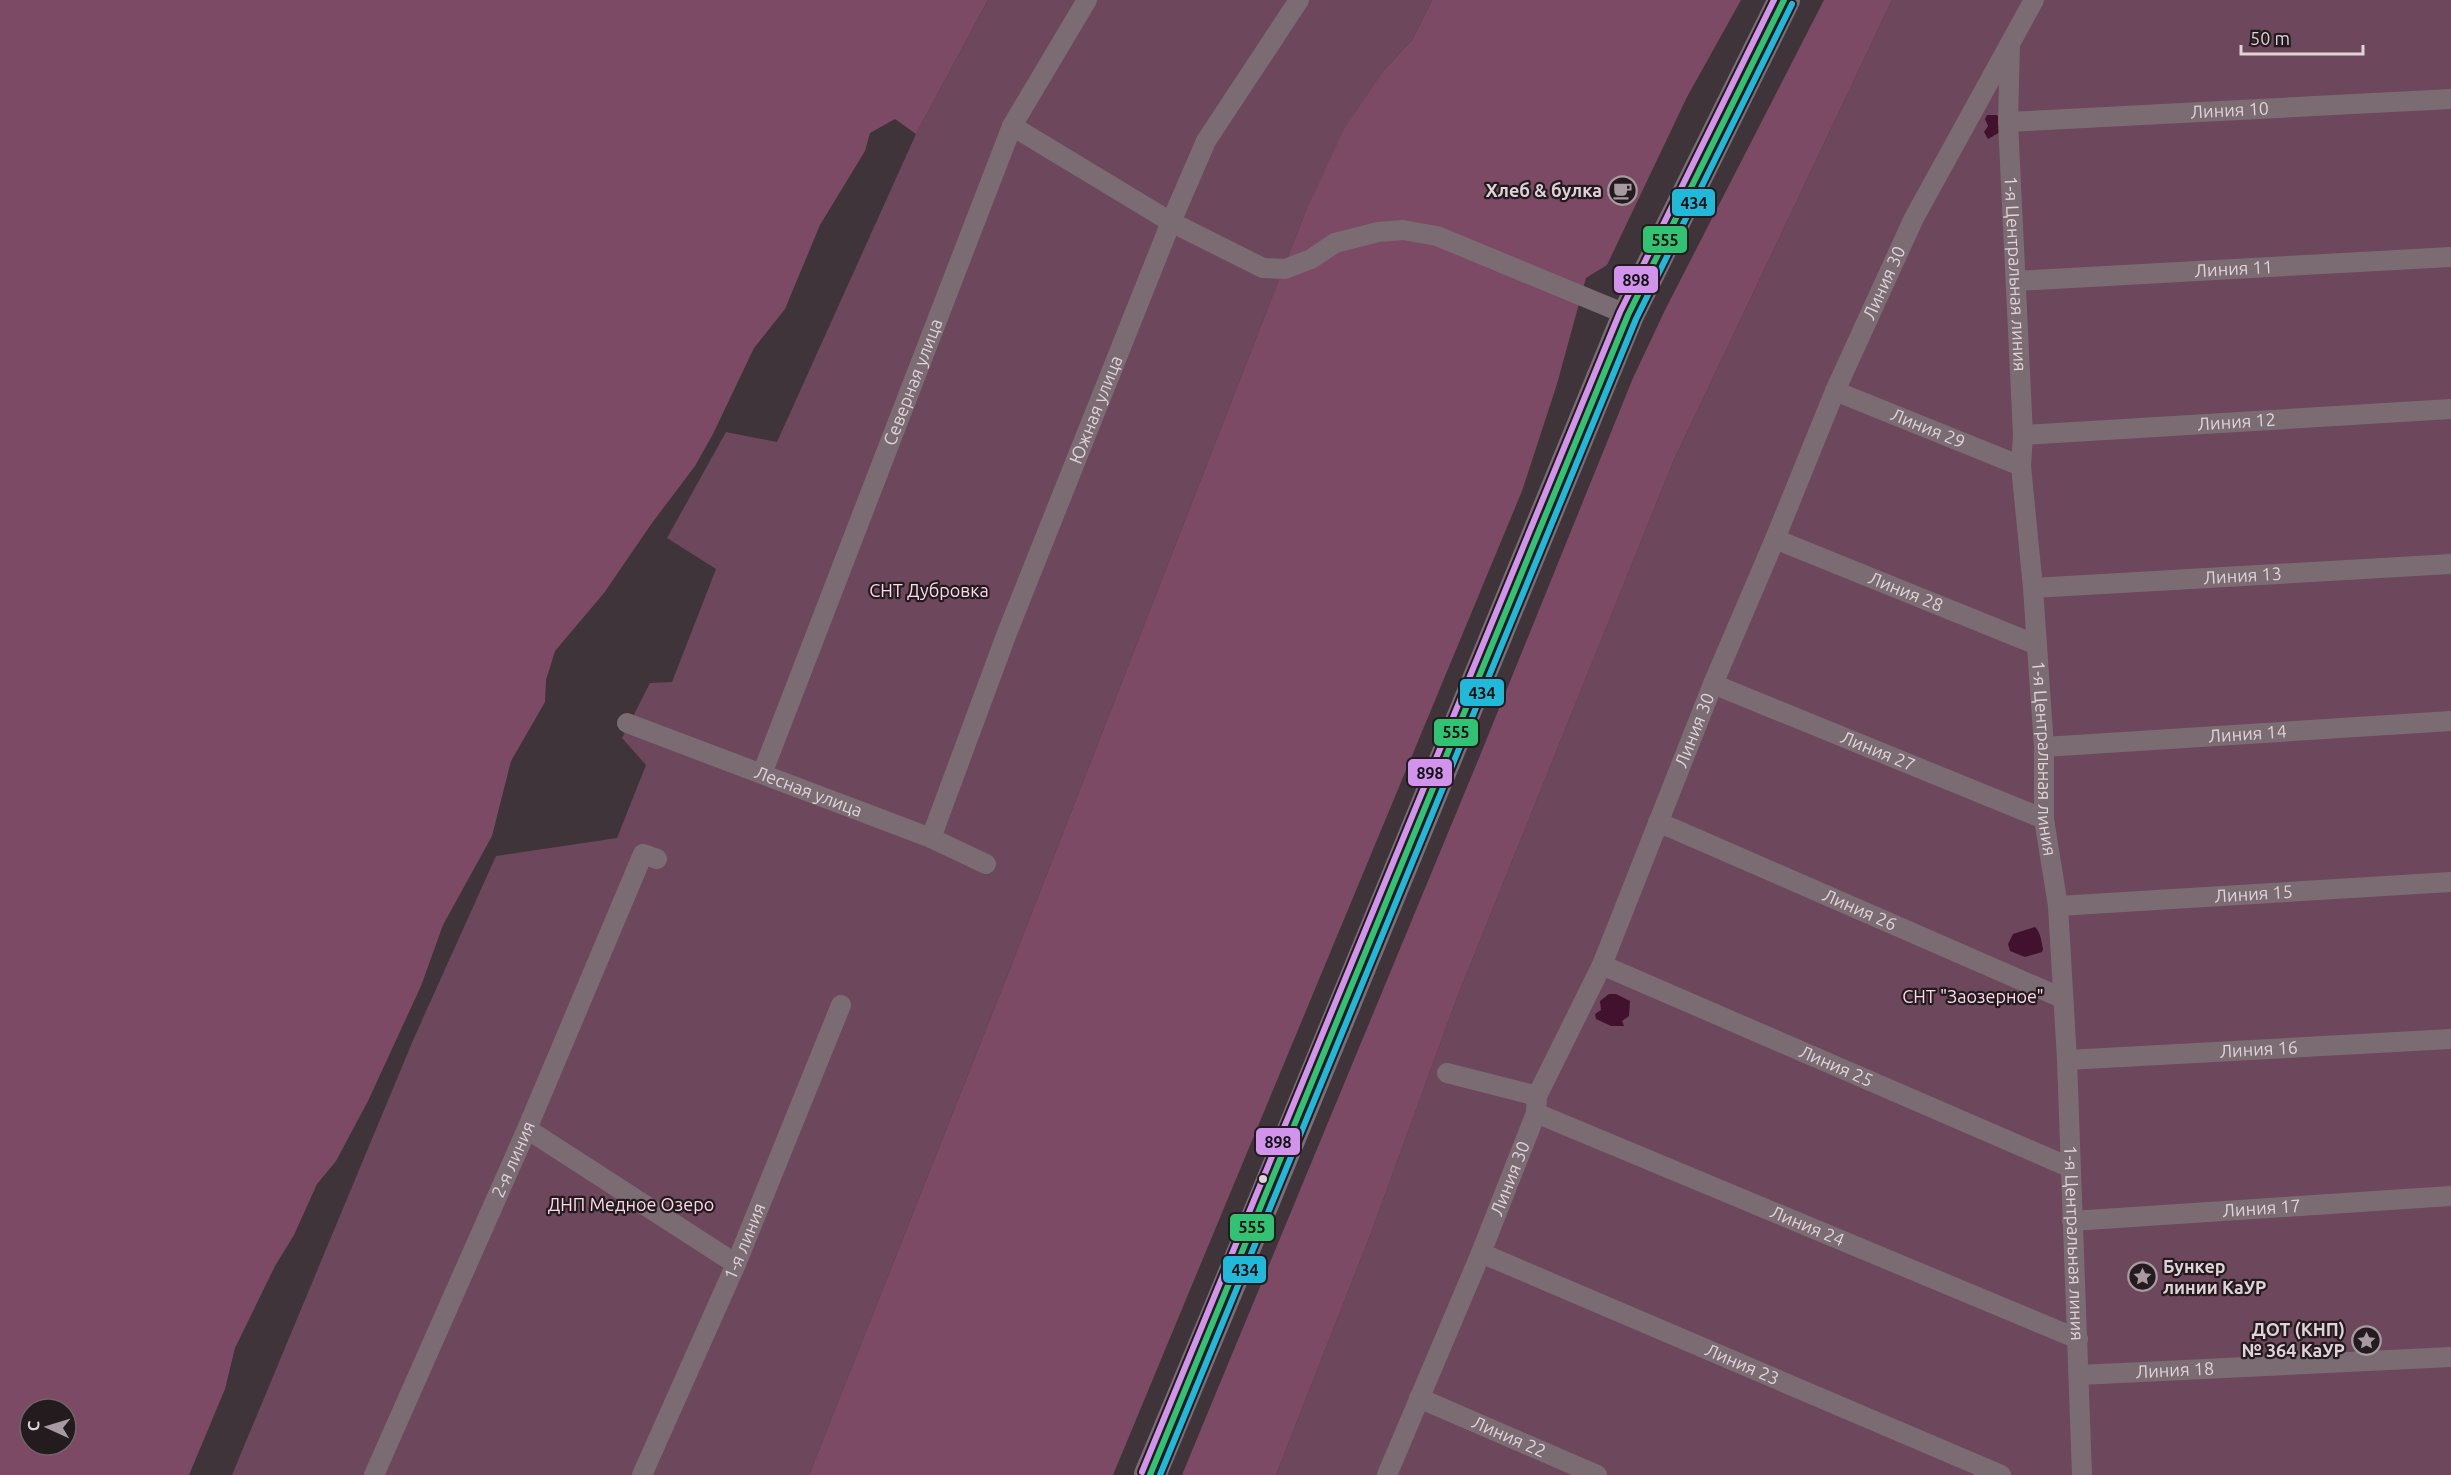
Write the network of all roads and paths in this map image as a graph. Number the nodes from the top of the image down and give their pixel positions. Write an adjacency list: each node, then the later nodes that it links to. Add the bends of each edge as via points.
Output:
1 (1087, 0): 8 (street, Северная улица)
2 (1299, 0): 9 (street, Южная улица, via 1206,141)
3 (1784, 0): 12 (main road)
4 (2034, 0): 5 (street, Линия 30)
5 (2010, 42): 7 (street, 1-я Центральная линия); 13 (street, Линия 30, via 1914,218)
6 (2451, 99): 7 (street, Линия 10)
7 (2008, 122): 11 (street, 1-я Центральная линия)
8 (1012, 126): 9 (street); 25 (street, Северная улица)
9 (1171, 222): 12 (street, via 1263,268 1285,269 1311,259 1335,243 1378,232 1403,230 1437,236); 28 (street, Южная улица, via 1007,633)
10 (2451, 257): 11 (street, Линия 11)
11 (2016, 281): 15 (street, 1-я Центральная линия)
12 (1628, 315): 52 (main road)
13 (1836, 391): 16 (street, Линия 29); 17 (street, Линия 30)
14 (2451, 410): 15 (street, Линия 12)
15 (2023, 435): 16 (street, 1-я Центральная линия)
16 (2021, 466): 19 (street, 1-я Центральная линия)
17 (1775, 539): 20 (street, Линия 28); 21 (street, Линия 30)
18 (2451, 564): 19 (street, Линия 13)
19 (2033, 588): 20 (street, 1-я Центральная линия)
20 (2037, 645): 24 (street, 1-я Центральная линия)
21 (1713, 684): 26 (street, Линия 27); 27 (street, Линия 30)
22 (2451, 721): 24 (street, Линия 14)
23 (627, 723): 25 (street, Лесная улица)
24 (2044, 747): 26 (street, 1-я Центральная линия)
25 (762, 774): 28 (street, Лесная улица)
26 (2044, 819): 32 (street, 1-я Центральная линия)
27 (1658, 822): 33 (street, Линия 30); 34 (street, Линия 26)
28 (931, 838): 30 (street, Лесная улица)
29 (657, 859): 40 (street, 2-я линия, via 643,854)
30 (986, 864)
31 (2451, 882): 32 (street, Линия 15)
32 (2058, 906): 34 (street, 1-я Центральная линия)
33 (1602, 965): 39 (street, Линия 30); 41 (street, Линия 25)
34 (2062, 998): 37 (street, 1-я Центральная линия)
35 (841, 1005): 45 (street, 1-я линия)
36 (2451, 1039): 37 (street, Линия 16)
37 (2067, 1060): 41 (street, 1-я Центральная линия)
38 (1447, 1073): 39 (street, Линия 24)
39 (1536, 1105): 44 (street, Линия 30); 46 (street, Линия 24)
40 (527, 1130): 45 (street); 50 (street, 2-я линия)
41 (2069, 1167): 43 (street, 1-я Центральная линия)
42 (2451, 1196): 43 (street, Линия 17)
43 (2072, 1221): 46 (street, 1-я Центральная линия)
44 (1481, 1253): 49 (street, Линия 30); 55 (street, Линия 23)
45 (736, 1264): 51 (street, 1-я линия)
46 (2078, 1339): 48 (street, 1-я Центральная линия)
47 (2451, 1357): 48 (street, Линия 18)
48 (2079, 1375): 56 (street, 1-я Центральная линия)
49 (1419, 1398): 53 (street, Линия 30); 54 (street, Линия 22)
50 (374, 1475)
51 (642, 1475)
52 (1150, 1475)
53 (1387, 1475)
54 (1597, 1475)
55 (2001, 1475)
56 (2082, 1475)

